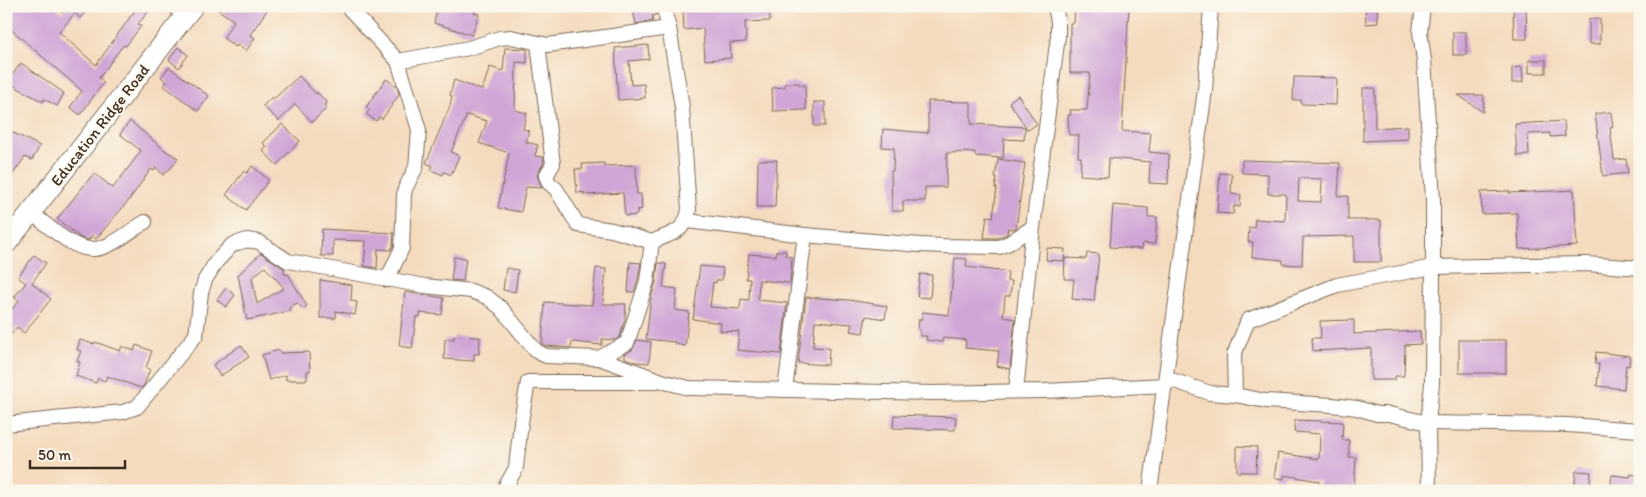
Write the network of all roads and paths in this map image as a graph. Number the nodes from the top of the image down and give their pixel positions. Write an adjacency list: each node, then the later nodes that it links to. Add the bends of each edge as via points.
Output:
1 (347, 6): 9 (street)
2 (663, 6): 7 (street)
3 (1055, 6): 13 (street, via 1058,36)
4 (1211, 6): 21 (street, via 1205,90)
5 (1423, 6): 17 (street, via 1420,32 1433,199)
6 (184, 9): 10 (main road, Education Ridge Road)
7 (669, 28): 8 (street); 11 (street, via 682,107)
8 (538, 44): 9 (street, via 500,38 469,48); 15 (street, via 553,164 546,176 550,183 578,225 612,230)
9 (398, 61): 19 (street, via 419,130 416,167 405,189 402,248)
10 (31, 213): 12 (street, via 70,242 94,249 110,244); 16 (main road, Education Ridge Road)
11 (687, 221): 14 (street); 15 (street, via 683,227)
12 (144, 222)
13 (1033, 227): 14 (street, via 1009,244 999,246 920,245); 24 (street)
14 (805, 235): 23 (street)
15 (652, 242): 20 (street, via 647,281 627,343)
16 (6, 244)
17 (1433, 266): 18 (street, via 1586,264); 25 (street, via 1337,286 1248,320 1234,355); 26 (street, via 1432,383)
18 (1640, 268)
19 (387, 280): 20 (street, via 471,291 487,297 501,308 536,351 546,356); 27 (street, via 288,260 259,242 247,240 232,245 205,280 196,335 137,407 123,412)
20 (599, 358): 22 (street)
21 (1166, 381): 24 (street); 25 (street); 30 (street)
22 (665, 382): 23 (street, via 689,388); 29 (street, via 528,382 516,468)
23 (785, 390): 24 (street)
24 (1016, 391)
25 (1235, 395): 26 (street, via 1266,401 1332,404)
26 (1428, 423): 28 (street, via 1566,425); 31 (street)
27 (6, 424)
28 (1640, 430)
29 (503, 491)
30 (1150, 491)
31 (1429, 491)

